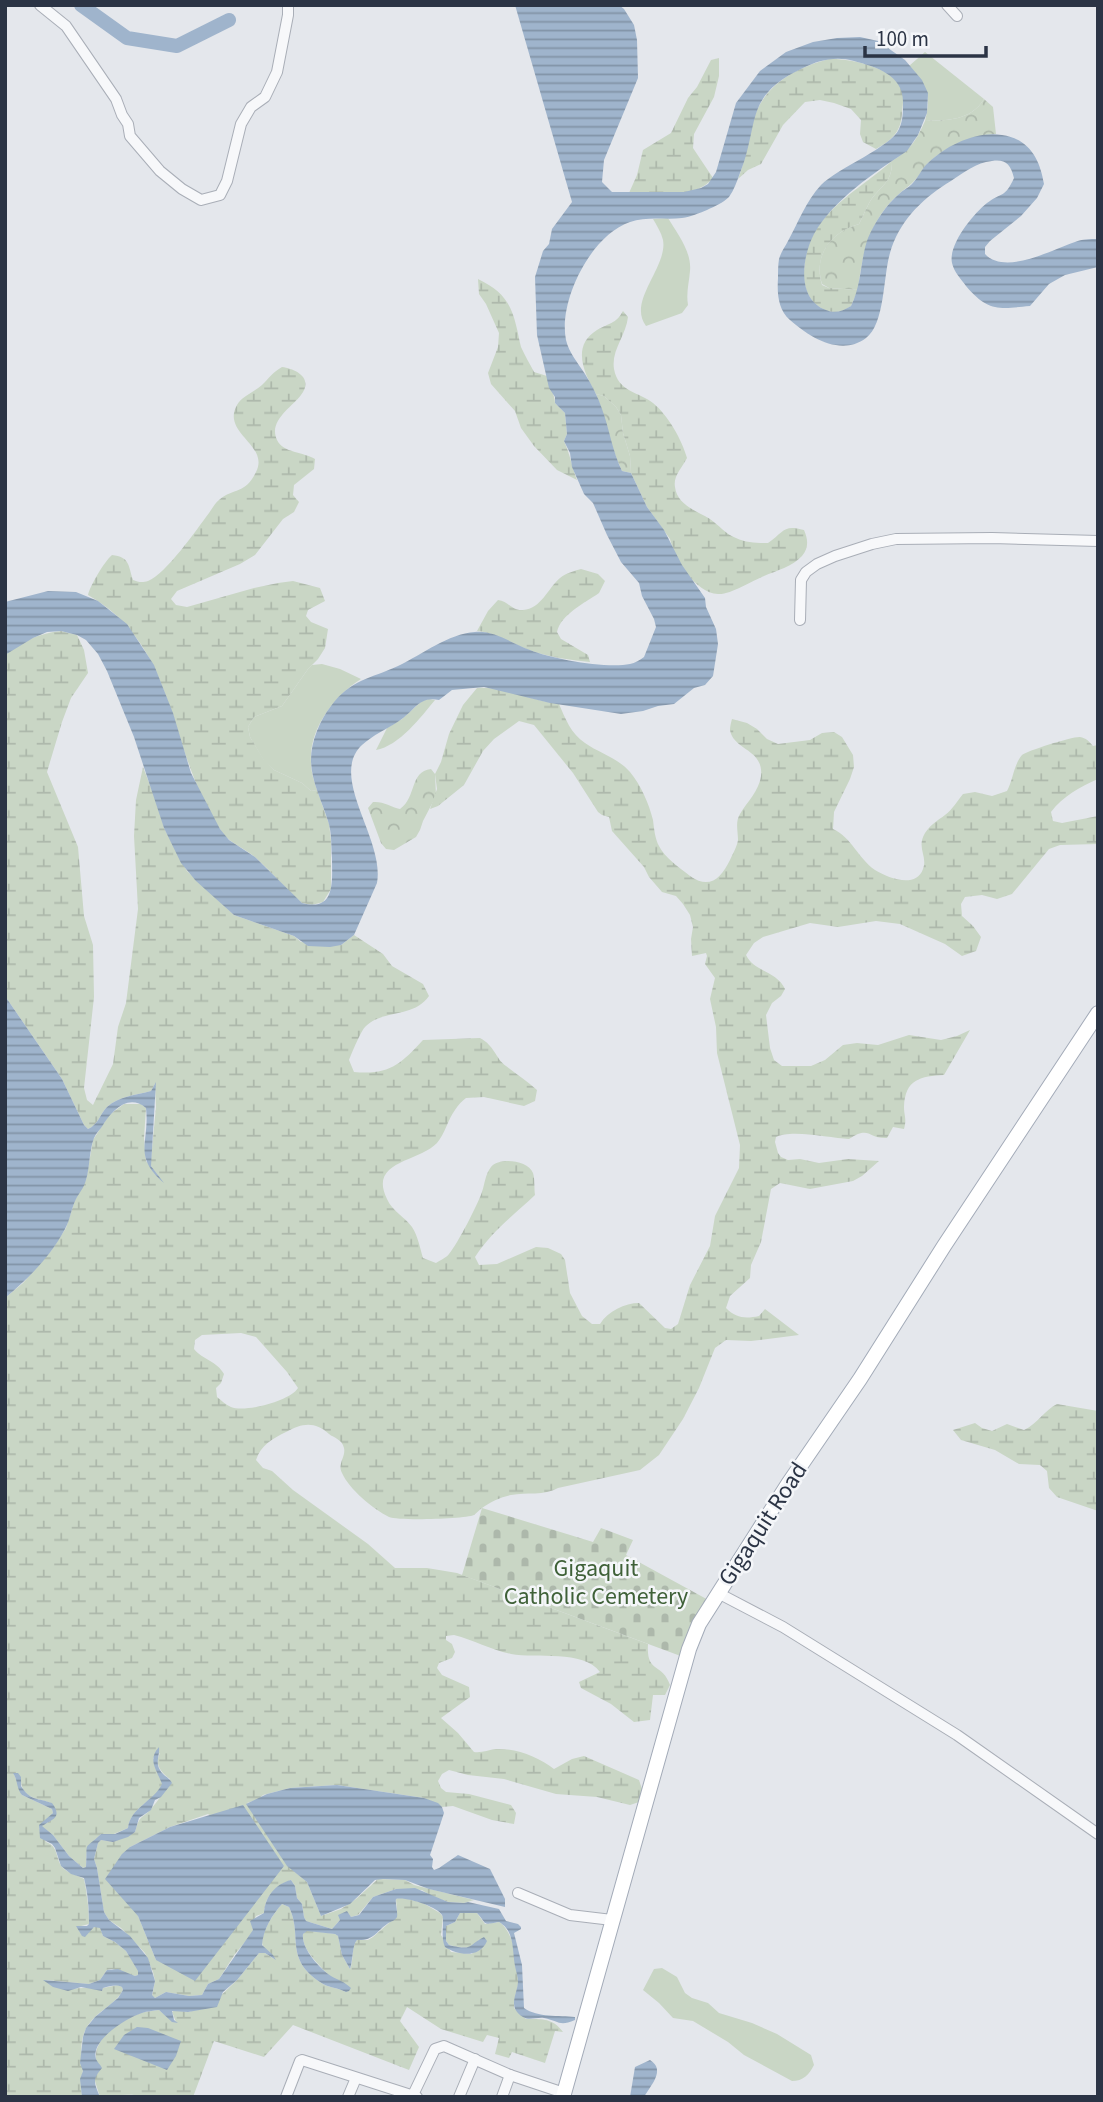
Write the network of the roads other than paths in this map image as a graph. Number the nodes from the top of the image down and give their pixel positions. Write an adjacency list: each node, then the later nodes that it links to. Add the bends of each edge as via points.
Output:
1 (40, 5): 2 (street, via 66,26 116,99 130,136 160,171 201,200 220,195 241,124 251,107 265,97 277,72)
2 (288, 5)
3 (947, 5): 4 (street)
4 (957, 16)
5 (1098, 541): 6 (street, via 896,539 873,544 835,556 806,572 801,580)
6 (800, 620)
7 (1098, 1013): 8 (main road, Gigaquit Road)
8 (718, 1593): 9 (street, via 783,1627 957,1735); 11 (main road, Gigaquit Road, via 693,1638)
9 (1098, 1833)
10 (518, 1893): 11 (street, via 570,1915)
11 (612, 1920): 15 (main road, Gigaquit Road)
12 (475, 2059): 13 (street); 16 (street, via 437,2047); 19 (street)
13 (510, 2075): 15 (street); 20 (street)
14 (356, 2078): 16 (street); 17 (street, via 301,2061); 18 (street)
15 (564, 2095)
16 (414, 2096)
17 (286, 2097)
18 (348, 2097)
19 (459, 2097)
20 (502, 2097)

